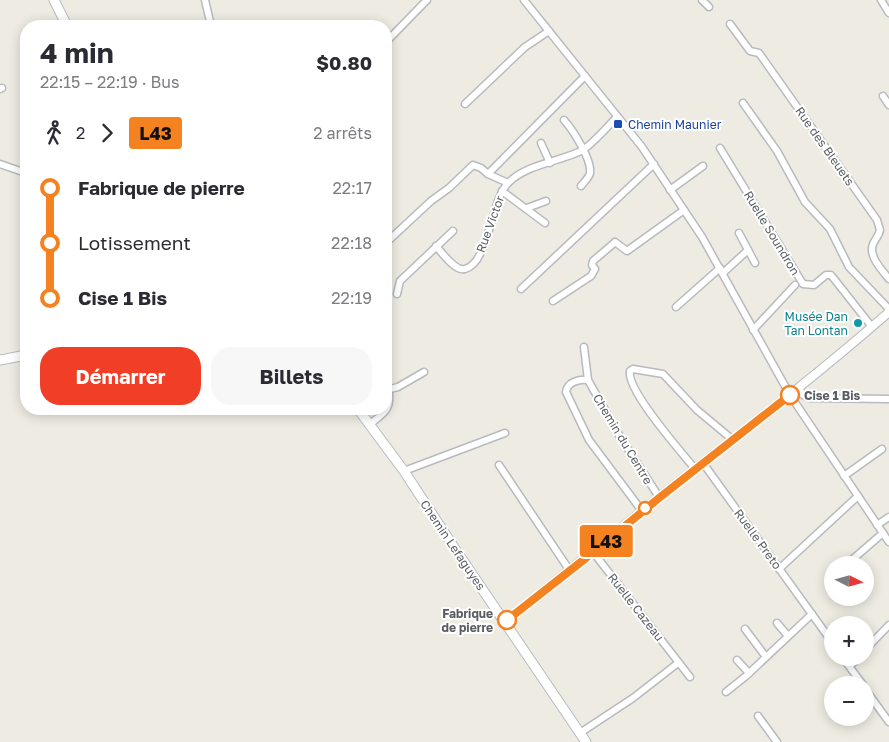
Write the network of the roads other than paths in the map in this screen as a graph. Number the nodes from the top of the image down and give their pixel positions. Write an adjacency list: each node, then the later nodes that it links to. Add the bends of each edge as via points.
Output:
1 (54, 0): 9 (main road)
2 (205, 0): 10 (street)
3 (427, 0): 13 (street)
4 (524, 0): 12 (street)
5 (702, 0): 7 (street)
6 (881, 0): 8 (street)
7 (709, 7)
8 (889, 13)
9 (64, 20)
10 (210, 20)
11 (730, 24): 45 (street, Rue des Bleuets, via 750,52 759,53 877,220 880,230 872,251)
12 (549, 32): 14 (street); 17 (street, via 526,47)
13 (392, 36)
14 (585, 76): 19 (street); 29 (street)
15 (883, 96): 18 (street)
16 (743, 103): 51 (street, via 777,151 805,202 830,229 850,267)
17 (466, 104)
18 (889, 105)
19 (617, 117): 23 (street, Rue Victor); 26 (street)
20 (564, 120): 23 (street)
21 (541, 142): 24 (street)
22 (720, 148): 52 (street, Ruelle Soundron, via 803,284 814,285 826,275 831,275)
23 (583, 150): 24 (street, Rue Victor); 31 (street, via 590,172)
24 (550, 163): 30 (street, Rue Victor, via 526,171)
25 (0, 164): 28 (street)
26 (654, 164): 32 (street); 47 (street)
27 (703, 166): 32 (street)
28 (20, 171)
29 (488, 174): 30 (street); 40 (street, via 473,165)
30 (508, 183): 33 (street, Rue Victor)
31 (581, 186)
32 (670, 190): 36 (street)
33 (502, 191): 35 (street); 41 (street, Rue Victor, via 484,248 468,268 456,268)
34 (546, 201): 35 (street)
35 (527, 208): 37 (street)
36 (684, 210): 44 (street); 49 (street, via 627,252 616,242 613,244 592,262 595,272)
37 (545, 222)
38 (453, 232): 41 (street)
39 (739, 233): 42 (street)
40 (392, 237)
41 (436, 246): 48 (street, via 400,281)
42 (748, 250): 43 (street); 44 (street)
43 (755, 263)
44 (722, 271): 50 (street); 53 (street)
45 (889, 279)
46 (795, 285): 53 (street)
47 (521, 289)
48 (396, 294)
49 (553, 301)
50 (676, 307)
51 (889, 311): 52 (street)
52 (872, 327): 59 (street)
53 (753, 330): 61 (street)
54 (584, 347): 58 (street, Chemin du Centre)
55 (20, 356): 56 (main road)
56 (0, 360)
57 (424, 372): 60 (street)
58 (588, 380): 75 (street, Chemin du Centre); 76 (street, Chemin du Centre, via 570,383 566,392 589,440)
59 (799, 388): 61 (street); 62 (street, via 803,396 809,398)
60 (392, 389)
61 (790, 395): 67 (street); 73 (street)
62 (889, 399)
63 (364, 415): 65 (main road, Chemin Lefaguyes)
64 (381, 415): 65 (street)
65 (370, 424): 72 (main road, Chemin Lefaguyes)
66 (505, 433): 72 (street)
67 (733, 440): 69 (street); 71 (street, via 697,410 663,374 630,371 633,385 658,425)
68 (882, 449): 73 (street)
69 (704, 463): 71 (street); 83 (street, Ruelle Preto)
70 (499, 465): 84 (street)
71 (696, 470): 75 (street)
72 (404, 471): 86 (main road, Chemin Lefaguyes)
73 (844, 476): 74 (street)
74 (858, 496): 78 (street); 83 (street)
75 (659, 498): 76 (street)
76 (642, 511): 81 (street)
77 (889, 517): 78 (street)
78 (877, 525): 79 (street)
79 (883, 533): 80 (street); 82 (street)
80 (889, 542)
81 (593, 552): 84 (street); 95 (street, Ruelle Cazeau)
82 (856, 556)
83 (780, 569): 85 (street, Ruelle Preto)
84 (570, 570): 86 (street)
85 (812, 614): 90 (street, Ruelle Preto); 91 (street)
86 (505, 621): 104 (main road, Chemin Lefaguyes)
87 (776, 623): 91 (street)
88 (889, 625): 92 (street)
89 (745, 629): 93 (street)
90 (824, 631)
91 (788, 636): 93 (street)
92 (874, 641)
93 (766, 657): 97 (street)
94 (737, 660): 97 (street)
95 (678, 662): 99 (street, Ruelle Cazeau); 104 (street, via 633,698)
96 (850, 666): 98 (street)
97 (749, 673): 100 (street)
98 (857, 676)
99 (690, 677)
100 (726, 692)
101 (874, 701): 103 (street)
102 (758, 716): 106 (street)
103 (889, 722)
104 (580, 733): 105 (main road, Chemin Lefaguyes)
105 (586, 742)
106 (777, 742)

